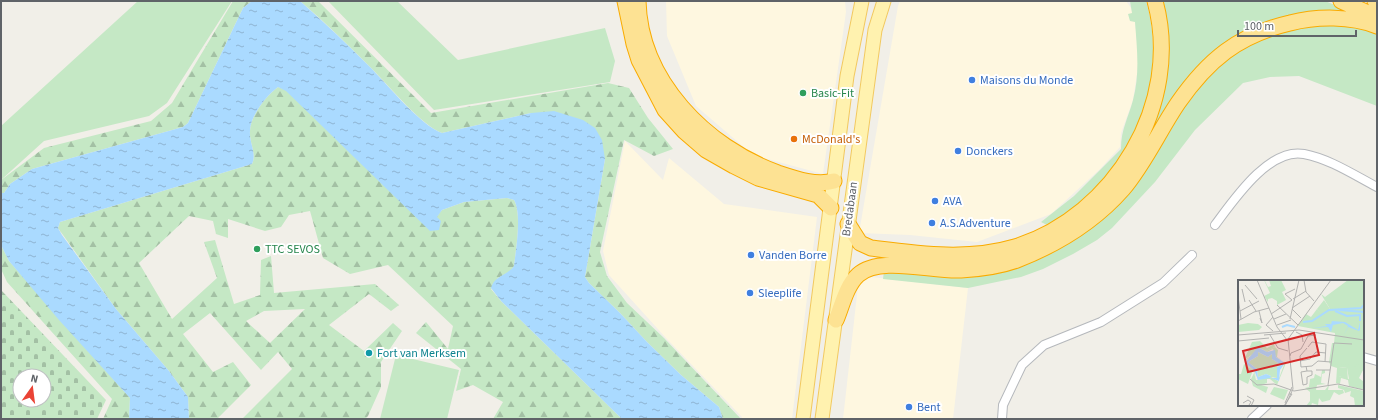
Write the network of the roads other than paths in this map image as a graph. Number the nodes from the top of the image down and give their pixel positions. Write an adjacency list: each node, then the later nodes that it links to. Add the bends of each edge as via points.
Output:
1 (625, 1): 13 (highway, via 639,60 665,110 684,132 706,150 734,166 758,178 818,195)
2 (638, 1): 11 (highway, via 645,41 654,64 680,105 696,123 719,143 747,160 788,176 813,182)
3 (884, 1): 10 (main road, Bredabaan, via 875,30)
4 (1155, 1): 14 (highway, via 1160,19 1160,70 1145,128 1130,158 1109,186 1068,222 1015,247 950,256 871,248 860,242)
5 (1341, 1): 7 (highway)
6 (859, 4): 9 (main road, Bredabaan)
7 (1377, 17)
8 (1377, 26): 17 (highway, via 1339,18 1306,19 1248,36 1203,71 1178,103 1123,188 1098,215 1065,238 1032,254 994,266 960,270 889,265 869,268 853,280)
9 (841, 131): 10 (main road, via 844,126 852,124 856,125); 11 (main road, Bredabaan)
10 (860, 132): 14 (main road, Bredabaan)
11 (834, 181): 13 (main road, Bredabaan)
12 (1377, 187): 15 (street, via 1331,163 1304,154 1286,155 1261,171)
13 (831, 208): 21 (main road, Bredabaan)
14 (848, 224): 17 (main road, Bredabaan)
15 (1215, 225)
16 (1192, 255): 23 (street, via 1163,283 1101,322 1044,345 1022,365 1004,405)
17 (836, 320): 22 (main road, Bredabaan)
18 (1364, 357): 19 (street)
19 (1377, 361)
20 (1266, 406): 24 (street)
21 (803, 419)
22 (822, 419)
23 (1002, 419)
24 (1252, 419)

